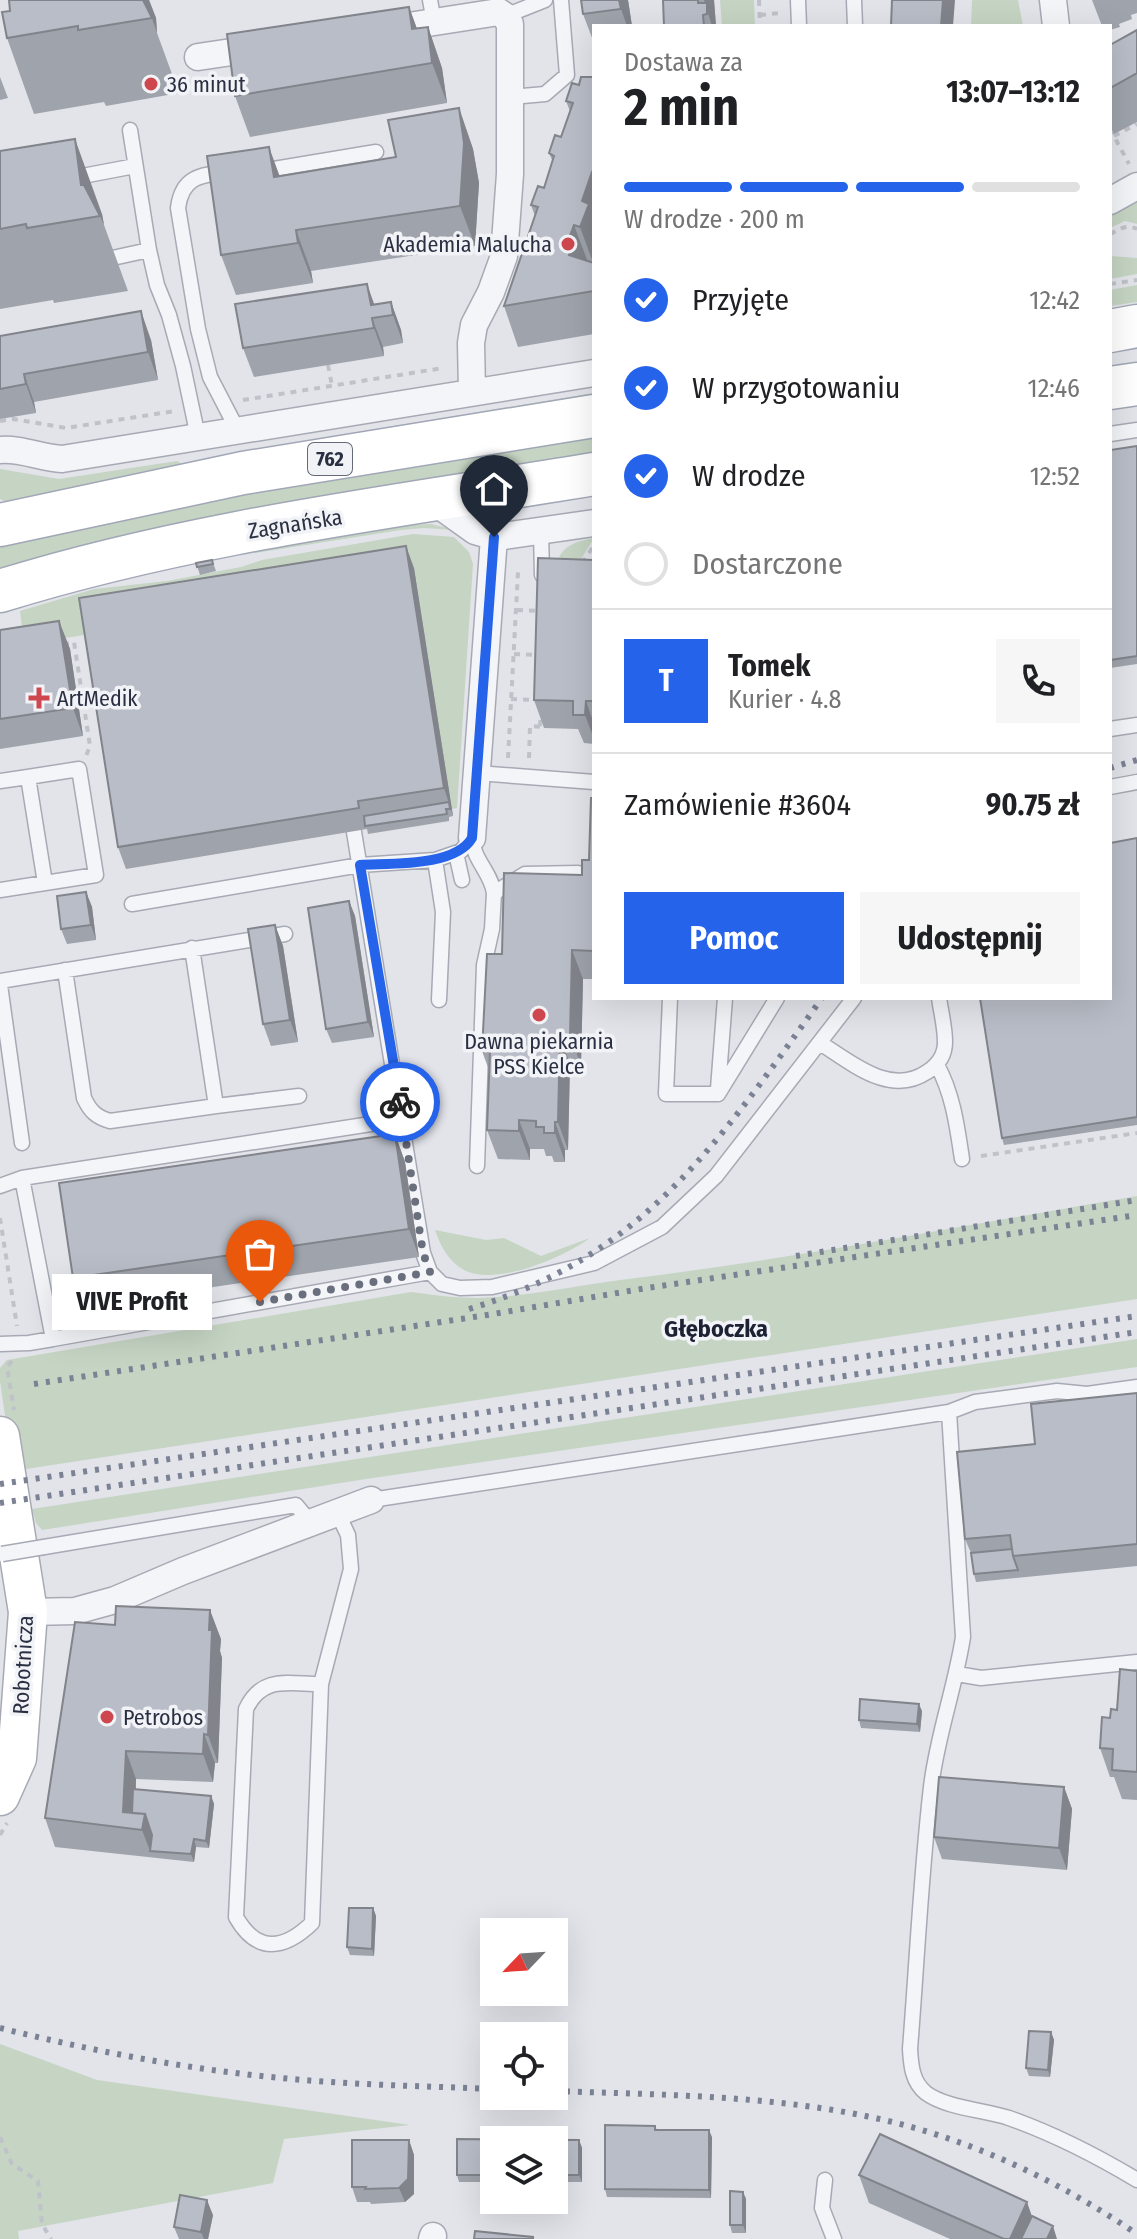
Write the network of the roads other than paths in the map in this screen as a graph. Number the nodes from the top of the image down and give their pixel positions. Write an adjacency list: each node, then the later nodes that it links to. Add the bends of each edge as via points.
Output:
1 (545, 0): 7 (lane)
2 (561, 0): 14 (lane, via 567,75 545,94)
3 (798, 0): 8 (lane)
4 (854, 0): 9 (lane)
5 (1053, 0): 10 (street)
6 (432, 11): 7 (street); 11 (street)
7 (505, 16): 14 (street, via 510,24)
8 (799, 24)
9 (855, 24)
10 (1056, 24)
11 (357, 34)
12 (295, 43): 13 (street)
13 (198, 57)
14 (511, 97): 30 (street, via 504,256 474,325)
15 (130, 130): 17 (lane)
16 (376, 152): 21 (lane, via 252,168)
17 (135, 166): 20 (lane); 23 (lane)
18 (237, 170): 33 (lane, via 196,177 183,189 178,208 210,377)
19 (1133, 175): 22 (street)
20 (61, 176)
21 (254, 179)
22 (1112, 199)
23 (149, 250): 24 (lane); 35 (lane)
24 (108, 259)
25 (1137, 326): 26 (main road)
26 (1112, 331)
27 (592, 373): 30 (street)
28 (1137, 384): 29 (main road)
29 (1112, 388)
30 (472, 392): 33 (street)
31 (592, 416): 39 (main road, 762, via 243,473)
32 (1137, 430): 34 (lane)
33 (238, 431): 35 (street)
34 (1112, 434)
35 (198, 437): 36 (street, via 62,459)
36 (0, 450)
37 (592, 474): 38 (main road, Zagnańska)
38 (433, 501): 42 (street, via 475,531); 44 (main road, Zagnańska, via 153,550)
39 (6, 520)
40 (592, 523): 41 (street)
41 (541, 532): 42 (street); 43 (lane)
42 (494, 537): 47 (street)
43 (542, 578)
44 (0, 591)
45 (1137, 725): 46 (lane)
46 (1112, 729)
47 (477, 773): 50 (lane); 54 (street)
48 (28, 777): 49 (lane); 59 (lane); 59 (lane, via 79,769 96,875)
49 (0, 781)
50 (592, 782)
51 (1137, 782): 52 (lane)
52 (1112, 787)
53 (354, 832): 56 (lane)
54 (464, 846): 55 (lane); 58 (lane); 61 (lane, via 492,882)
55 (435, 860): 56 (lane); 67 (lane, via 443,912)
56 (360, 865): 62 (lane); 78 (lane)
57 (578, 873): 61 (lane, via 525,874)
58 (462, 880)
59 (45, 883): 60 (lane)
60 (0, 890)
61 (494, 893): 81 (lane, via 484,965)
62 (132, 904)
63 (285, 934): 64 (lane)
64 (192, 948): 65 (lane); 77 (lane)
65 (65, 970): 66 (lane); 77 (lane, via 90,1110 110,1121)
66 (0, 983): 79 (lane)
67 (439, 1000)
68 (670, 1000): 75 (lane, via 666,1094)
69 (725, 1000): 75 (lane)
70 (776, 1000): 75 (lane)
71 (852, 1000): 73 (lane)
72 (939, 1000): 74 (lane, via 945,1043)
73 (820, 1043): 74 (lane, via 886,1081 910,1081); 84 (lane, via 716,1176 662,1227 594,1263 492,1287 442,1284)
74 (937, 1065): 80 (lane, via 955,1113)
75 (718, 1094)
76 (299, 1096): 77 (lane)
77 (216, 1106)
78 (403, 1119): 82 (lane); 84 (lane)
79 (22, 1143)
80 (962, 1159)
81 (477, 1166)
82 (22, 1178): 83 (lane); 85 (lane)
83 (0, 1186)
84 (430, 1272): 85 (lane)
85 (53, 1339): 86 (lane)
86 (0, 1344)
87 (1137, 1387): 88 (lane, via 1002,1398)
88 (949, 1412): 90 (lane); 96 (lane, via 963,1612)
89 (0, 1436): 94 (street, Robotnicza)
90 (371, 1500): 91 (street)
91 (337, 1512): 92 (street); 97 (lane, via 348,1535 351,1569)
92 (310, 1522): 93 (lane, bridge, via 296,1505); 94 (street, via 115,1600 75,1611)
93 (1, 1554)
94 (28, 1612): 98 (street, Robotnicza, via 18,1684 17,1758)
95 (1137, 1662): 96 (lane, via 981,1678)
96 (957, 1674): 100 (lane, via 931,1785 910,2049 914,2079 929,2095 1009,2118)
97 (321, 1684): 97 (lane, via 269,1684 254,1693 246,1709 236,1917 259,1943 282,1943 312,1923)
98 (2, 1787)
99 (825, 2180): 101 (lane, via 822,2208)
100 (1137, 2180)
101 (834, 2239)

